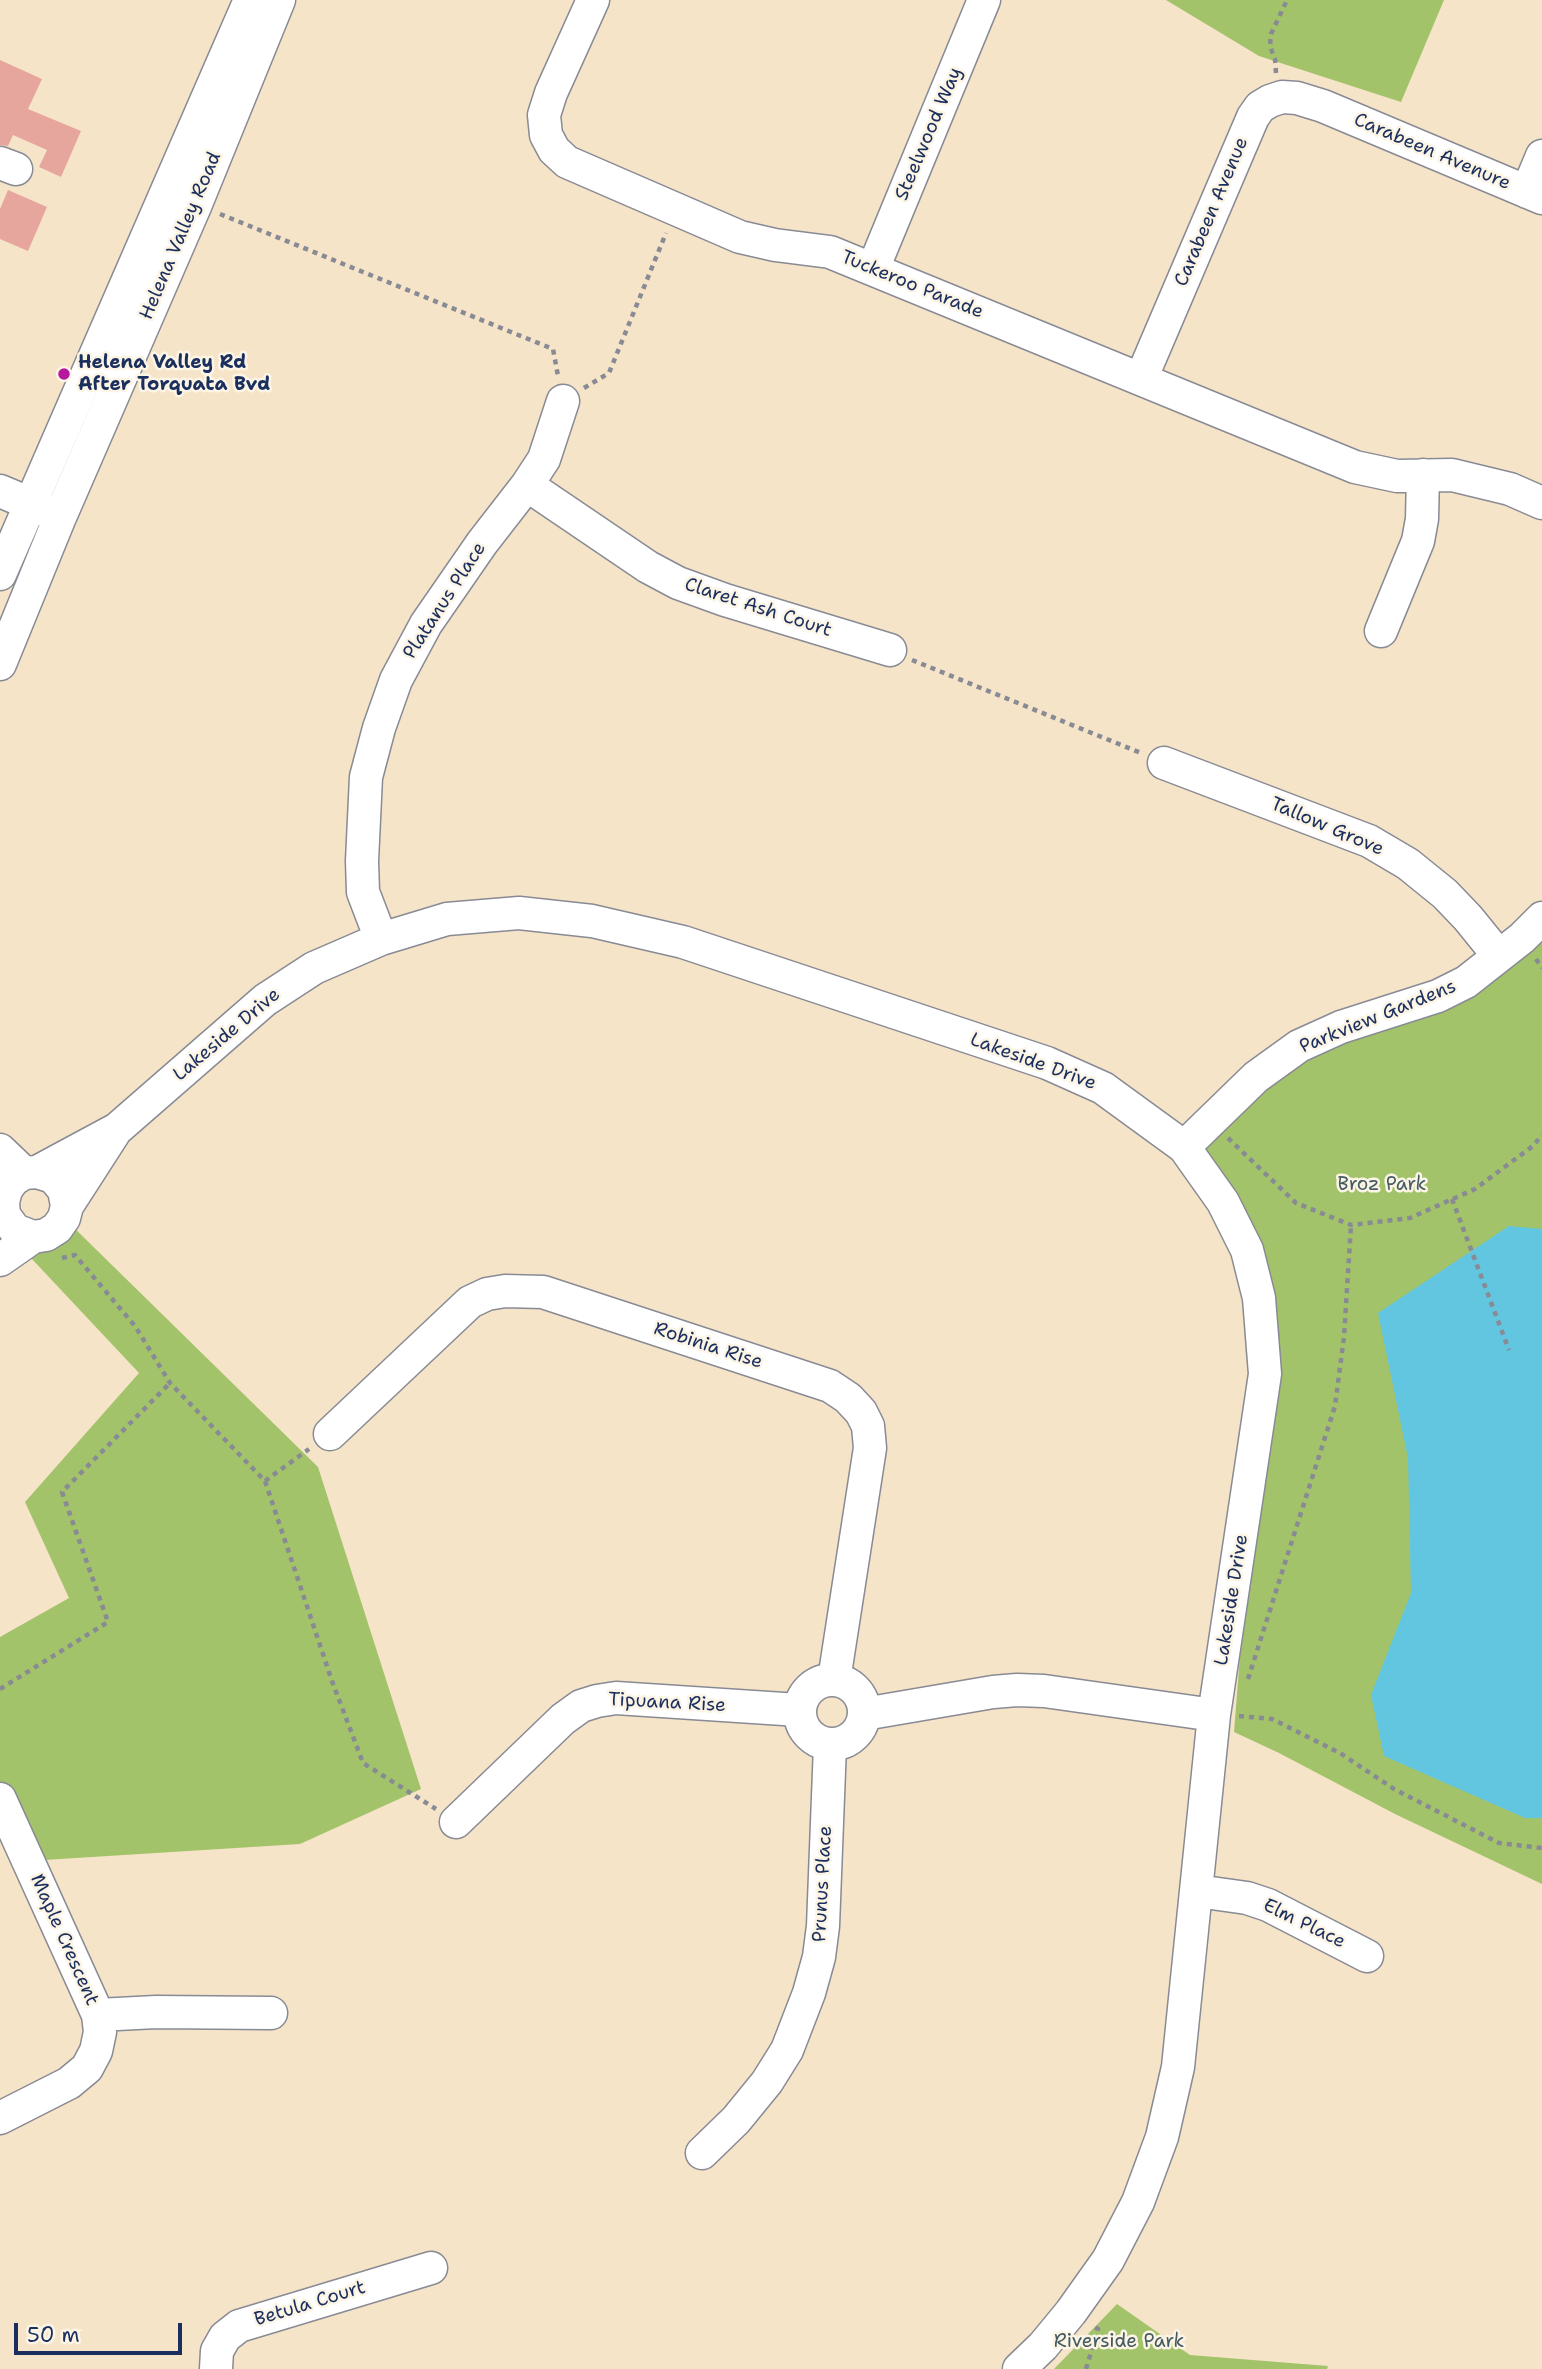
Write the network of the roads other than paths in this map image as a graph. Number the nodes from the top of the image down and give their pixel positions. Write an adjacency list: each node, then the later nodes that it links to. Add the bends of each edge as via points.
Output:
1 (250, 0): 15 (street, Helena Valley Road)
2 (279, 0): 16 (street, Helena Valley Road)
3 (593, 0): 8 (street, Tuckeroo Parade, via 544,115 546,135 554,150 567,162 740,237 830,252)
4 (984, 0): 8 (street, Steelwood Way)
5 (1323, 106): 7 (street, Carabeen Avenure); 9 (street, Carabeen Avenue, via 1282,97 1260,107 1253,117)
6 (1542, 156): 7 (street)
7 (1535, 195)
8 (873, 269): 9 (street, Tuckeroo Parade)
9 (1141, 379): 11 (street, Tuckeroo Parade, via 1355,467 1397,476)
10 (563, 401): 12 (street, Platanus Place, via 544,458)
11 (1423, 475): 14 (street, Tuckeroo Parade, via 1480,481); 18 (street, via 1418,541)
12 (527, 485): 19 (street, Claret Ash Court, via 678,583); 23 (street, Platanus Place, via 426,624 396,680 379,728 366,777 362,861 363,892)
13 (0, 491): 15 (street)
14 (1542, 503)
15 (17, 517): 16 (street); 17 (street, Helena Valley Road)
16 (55, 528): 20 (street, Helena Valley Road)
17 (0, 574)
18 (1381, 631)
19 (890, 650)
20 (0, 664)
21 (1164, 763): 24 (street, Tallow Grove, via 1369,841 1445,894)
22 (1542, 918): 24 (street, Parkview Gardens)
23 (381, 939): 25 (street, Lakeside Drive, via 314,968 265,1000); 26 (street, Lakeside Drive, via 447,919 519,913 592,921 683,943 1047,1063 1103,1088)
24 (1499, 955): 26 (street, Parkview Gardens, via 1466,982 1438,996 1341,1027 1299,1046 1256,1077)
25 (117, 1129): 28 (street, Lakeside Drive); 29 (street, Lakeside Drive)
26 (1184, 1147): 35 (street, Lakeside Drive, via 1223,1202 1247,1250 1259,1298 1265,1374)
27 (0, 1150): 28 (street)
28 (31, 1173): 29 (street, via 53,1177 64,1190); 30 (street, Lakeside Drive, via 13,1180)
29 (67, 1206): 31 (street, Lakeside Drive, via 57,1228 46,1235)
30 (2, 1209): 31 (street, Lakeside Drive, via 15,1230)
31 (43, 1248): 32 (street, Lakeside Drive)
32 (0, 1260)
33 (330, 1434): 34 (street, Robinia Rise, via 470,1303 505,1291 544,1292 830,1386 861,1412 870,1448)
34 (834, 1679): 36 (street, via 810,1688); 37 (street, via 856,1691)
35 (1227, 1709): 37 (street, via 1017,1690); 41 (street, Lakeside Drive)
36 (799, 1710): 38 (street, via 807,1734); 40 (street, Tipuana Rise, via 597,1700 563,1719)
37 (864, 1714): 38 (street, via 854,1737)
38 (830, 1745): 46 (street, Prunus Place, via 823,1926 808,1993 787,2050 768,2082)
39 (0, 1799): 44 (street, Maple Crescent)
40 (456, 1822)
41 (1198, 1891): 42 (street, Elm Place, via 1268,1905); 49 (street, Lakeside Drive, via 1178,2067 1163,2137 1138,2202 1108,2260 1072,2312)
42 (1367, 1956)
43 (271, 2012): 44 (street)
44 (98, 2015): 45 (street, Maple Crescent, via 96,2052 87,2068 69,2083)
45 (0, 2118)
46 (702, 2153)
47 (431, 2268): 48 (street, Betula Court, via 239,2326 217,2351)
48 (216, 2369)
49 (1019, 2369)

